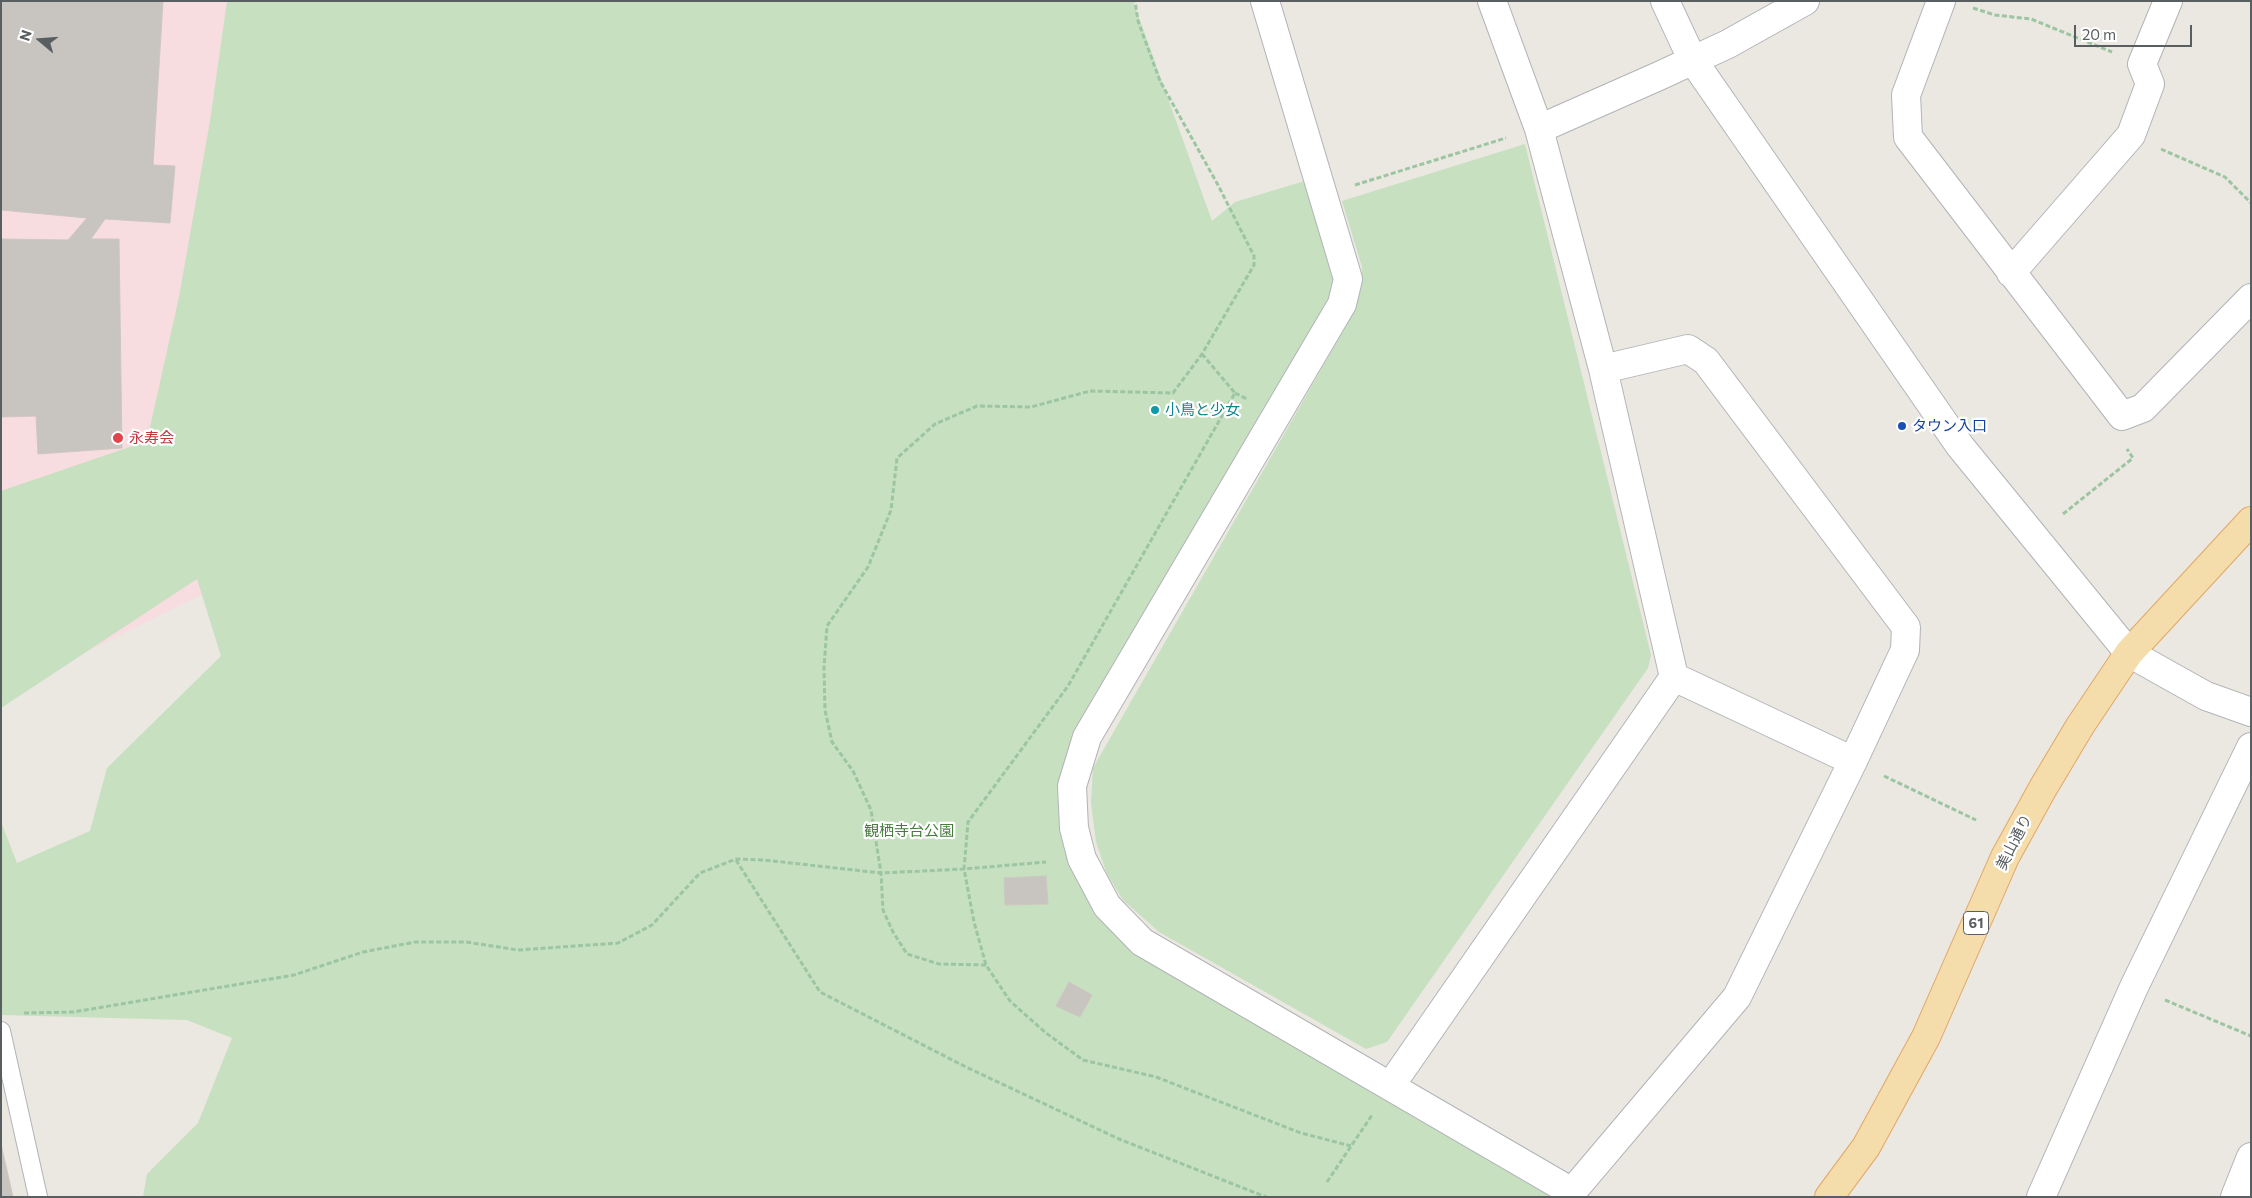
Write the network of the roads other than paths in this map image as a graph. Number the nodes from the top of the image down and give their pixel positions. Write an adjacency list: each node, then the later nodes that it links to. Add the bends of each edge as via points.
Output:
1 (1265, 1): 19 (street, via 1348,279 1342,304 1086,737 1072,786 1074,828 1082,858 1108,906 1142,942)
2 (1492, 1): 8 (street)
3 (1665, 1): 7 (street)
4 (1804, 1): 7 (street, via 1728,44)
5 (1941, 1): 9 (street, via 1906,95 1908,137)
6 (2168, 1): 9 (street, via 2142,64 2150,84 2131,135)
7 (1692, 60): 8 (street); 13 (street, via 1960,446)
8 (1538, 128): 11 (street)
9 (2011, 273): 10 (street, via 2122,416 2143,408)
10 (2251, 298)
11 (1603, 369): 14 (street); 17 (street, via 1688,349 1706,361 1906,626 1905,650)
12 (2251, 521): 13 (main road, 美山通り / 61)
13 (2129, 653): 15 (street, via 2206,696); 22 (main road, 美山通り / 61, via 2038,796 2005,857 1926,1037 1866,1147)
14 (1674, 677): 17 (street); 19 (street)
15 (2251, 712)
16 (2251, 747): 23 (street, via 2134,988)
17 (1853, 761): 19 (street, via 1737,997 1572,1192)
18 (1, 1031): 21 (lane)
19 (1391, 1085)
20 (2251, 1156): 24 (street)
21 (38, 1197)
22 (1829, 1197)
23 (2041, 1197)
24 (2235, 1197)

